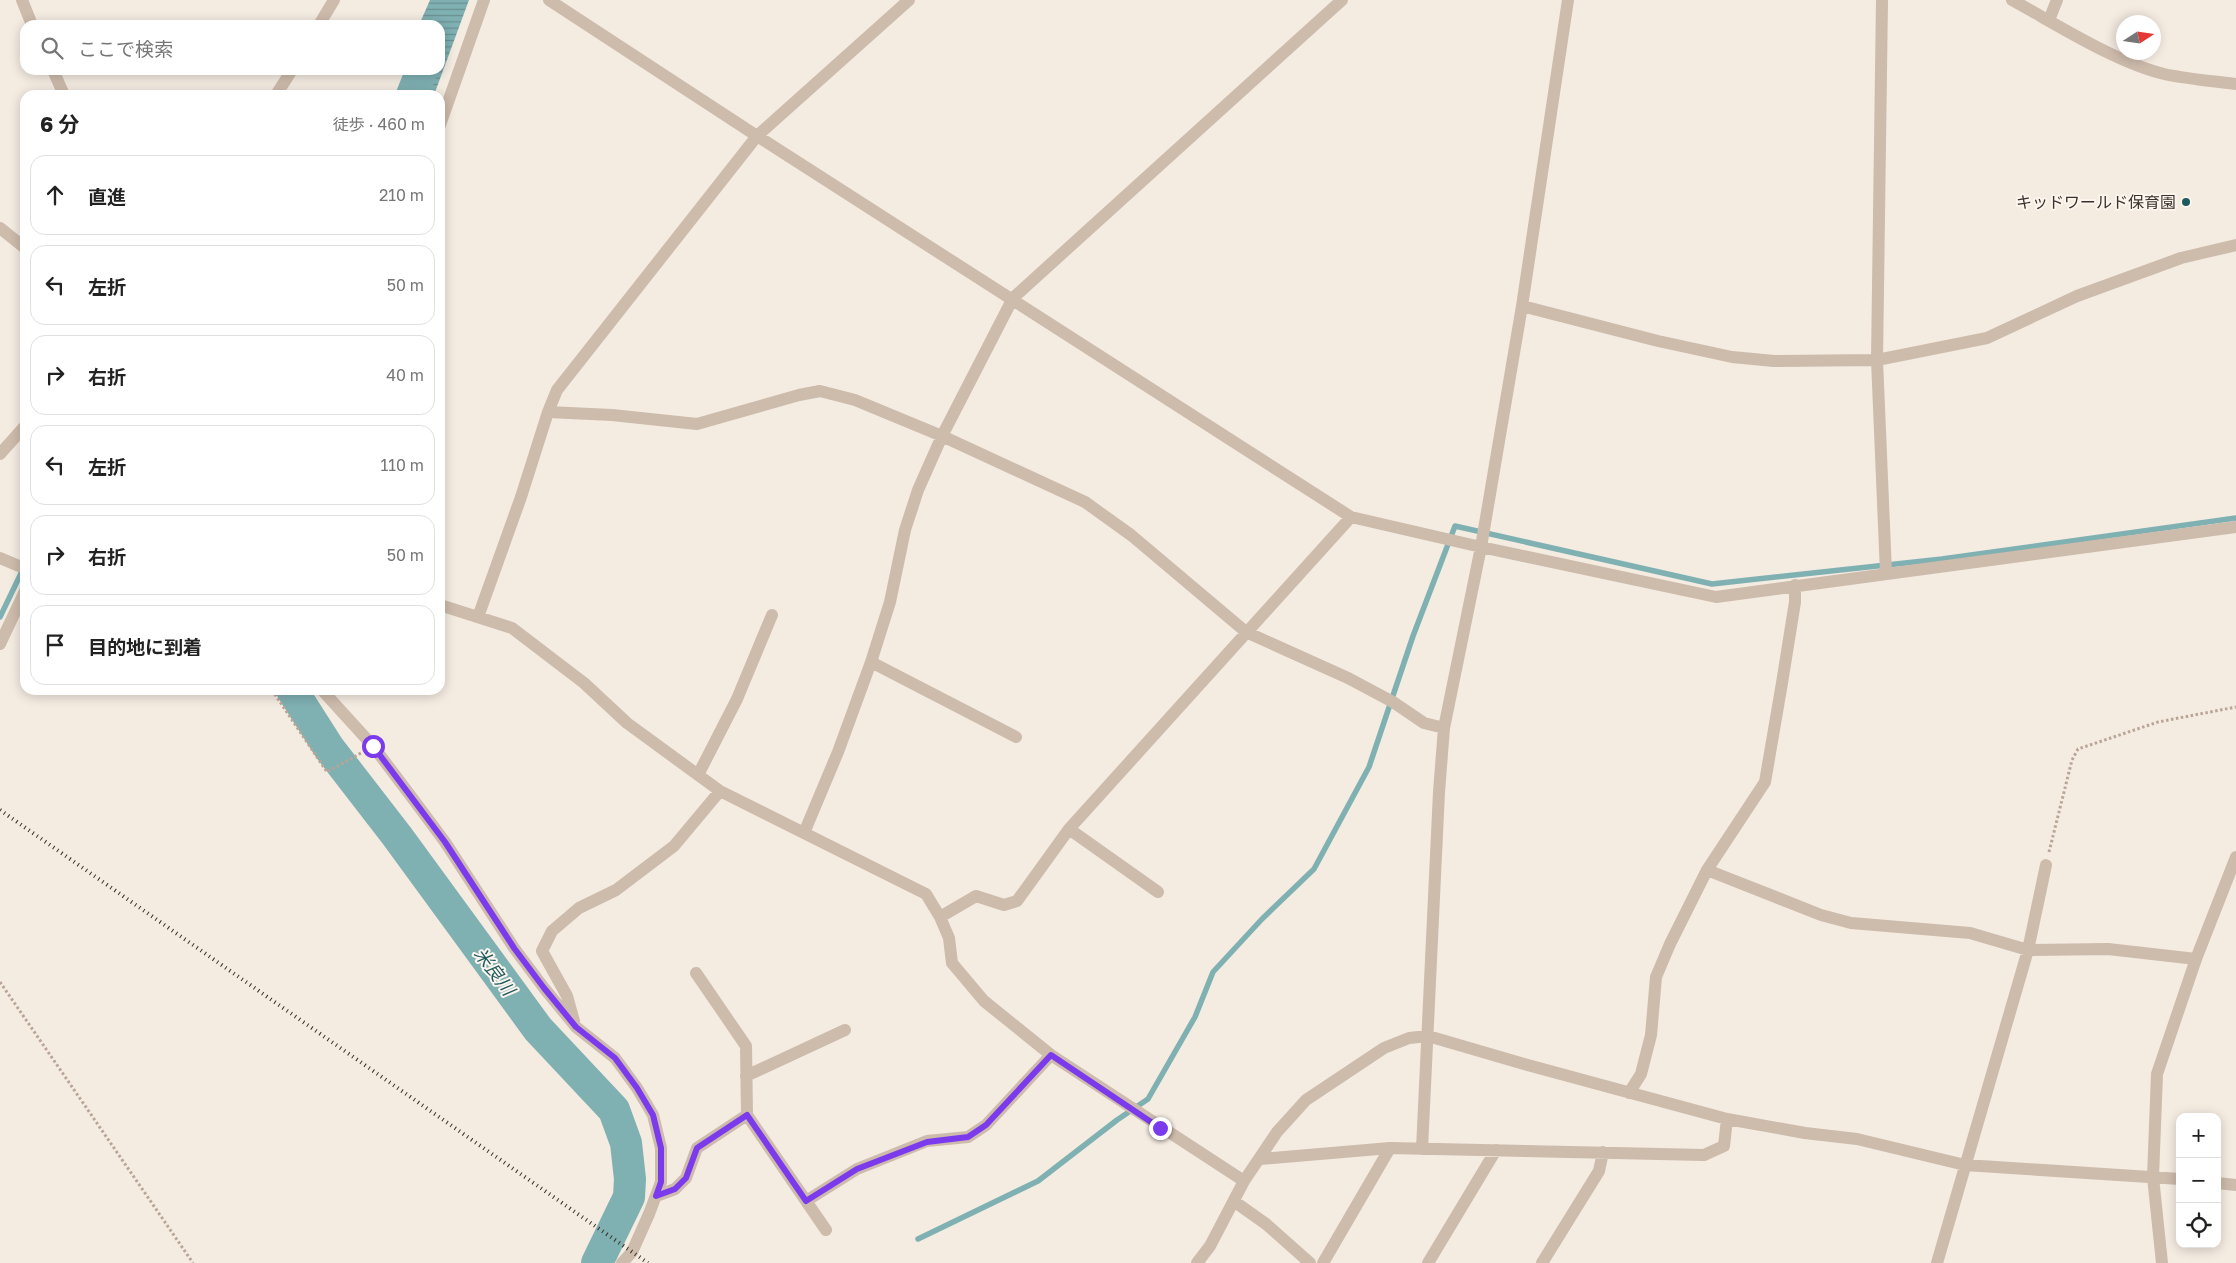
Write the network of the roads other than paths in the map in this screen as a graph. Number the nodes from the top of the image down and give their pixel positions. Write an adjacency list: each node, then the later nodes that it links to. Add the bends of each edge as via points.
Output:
1 (22, 0): 11 (street)
2 (334, 0): 12 (street)
3 (484, 0): 19 (street)
4 (549, 0): 20 (street)
5 (909, 0): 20 (street)
6 (1342, 0): 24 (street)
7 (1568, 0): 25 (street)
8 (1882, 0): 26 (street)
9 (2012, 0): 13 (street)
10 (2057, 0): 13 (street)
11 (30, 20)
12 (322, 20)
13 (2049, 20): 16 (street, via 2112,54 2163,74)
14 (55, 75): 17 (street)
15 (289, 75): 18 (street)
16 (2236, 84)
17 (62, 90)
18 (279, 90)
19 (445, 111)
20 (757, 136): 24 (street); 27 (street, via 557,390)
21 (0, 228): 22 (street)
22 (20, 244)
23 (2236, 245): 26 (street, via 2181,258 2094,290 1987,338)
24 (1013, 298): 29 (street); 31 (street)
25 (1522, 306): 26 (street, via 1680,347 1732,356 1774,361); 33 (street)
26 (1877, 360): 36 (street)
27 (548, 412): 29 (street, via 697,424 820,391 855,400); 41 (street)
28 (20, 432): 30 (street)
29 (942, 436): 42 (street, via 1085,502 1132,535); 44 (street, via 918,490 905,530 890,602)
30 (0, 454)
31 (1351, 517): 33 (street); 42 (street)
32 (2236, 527): 36 (street)
33 (1481, 547): 37 (street, via 1716,597); 46 (street)
34 (0, 558): 35 (street)
35 (19, 566)
36 (1886, 573): 37 (street)
37 (1795, 585): 54 (street, via 1795,602 1765,782)
38 (20, 602): 43 (street)
39 (445, 607): 41 (street)
40 (772, 615): 48 (street, via 737,699)
41 (478, 617): 48 (street, via 512,628 584,683 627,723)
42 (1246, 632): 46 (street, via 1348,678 1424,723); 50 (street)
43 (0, 644)
44 (871, 662): 47 (street); 51 (street)
45 (327, 695): 60 (street, via 373,746 445,842 514,948)
46 (1444, 728): 62 (street, via 1438,792)
47 (1016, 737)
48 (698, 775): 49 (street)
49 (720, 791): 51 (street); 60 (street, via 674,846 616,890 579,908 552,931 542,951 566,996)
50 (1069, 829): 55 (street); 56 (street, via 1017,901 1004,905 976,896)
51 (804, 833): 56 (street, via 926,894)
52 (2236, 857): 58 (street)
53 (2046, 865): 57 (street)
54 (1707, 870): 57 (street, via 1821,915 1851,923 1970,934); 65 (street, via 1656,977 1650,1035 1641,1074)
55 (1158, 892)
56 (940, 917): 63 (street, via 949,938 952,962 984,1001)
57 (2028, 950): 58 (street, via 2108,949); 73 (street)
58 (2196, 959): 74 (street, via 2156,1074)
59 (696, 973): 64 (street, via 746,1046)
60 (576, 1027): 79 (street, via 615,1058 653,1115 661,1148 661,1182)
61 (845, 1030): 64 (street)
62 (1428, 1036): 65 (street); 69 (street); 72 (street, via 1409,1038 1384,1048 1306,1100 1276,1132)
63 (1051, 1055): 76 (street); 80 (street, via 986,1125 968,1137 927,1142 857,1169)
64 (746, 1076): 66 (street)
65 (1629, 1093): 67 (street)
66 (747, 1115): 79 (street, via 697,1148 686,1178 675,1189); 80 (street)
67 (1727, 1119): 71 (street, via 1724,1146 1704,1155); 73 (street, via 1856,1139)
68 (1390, 1148): 69 (street); 72 (street); 86 (street)
69 (1422, 1149): 70 (street)
70 (1496, 1150): 71 (street); 87 (street)
71 (1603, 1152): 88 (street, via 1599,1171)
72 (1260, 1159): 76 (street)
73 (1964, 1165): 74 (street); 89 (street)
74 (2153, 1177): 75 (street); 90 (street)
75 (2176, 1179)
76 (1244, 1181): 81 (street)
77 (2221, 1183): 78 (street)
78 (2236, 1185)
79 (656, 1196): 83 (street, via 632,1252)
80 (806, 1201): 82 (street)
81 (1235, 1202): 84 (street); 85 (street)
82 (826, 1230)
83 (622, 1263)
84 (1197, 1263)
85 (1310, 1263)
86 (1323, 1263)
87 (1428, 1263)
88 (1542, 1263)
89 (1937, 1263)
90 (2162, 1263)

